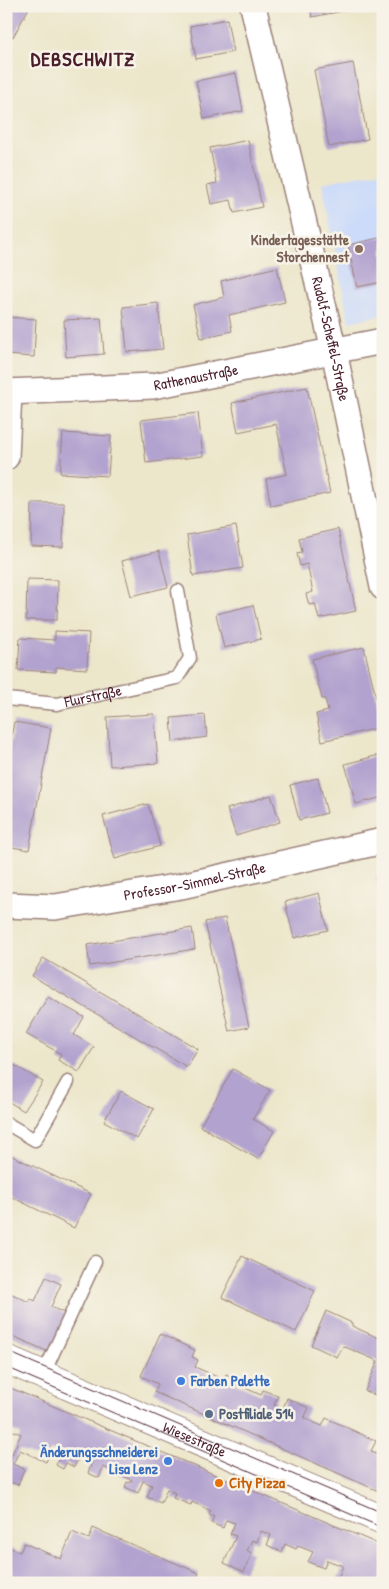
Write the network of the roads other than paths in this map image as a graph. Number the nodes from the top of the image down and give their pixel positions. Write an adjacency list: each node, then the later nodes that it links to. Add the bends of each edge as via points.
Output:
1 (253, 6): 3 (street, Rudolf-Scheffel-Straße)
2 (383, 341): 3 (street, Rathenaustraße)
3 (334, 352): 4 (street, Rathenaustraße, via 153,386); 6 (street, Rudolf-Scheffel-Straße)
4 (8, 393): 5 (street)
5 (6, 457)
6 (383, 587)
7 (178, 591): 8 (lane, Flurstraße, via 190,658 177,678 57,704)
8 (6, 699)
9 (383, 841): 10 (street, Professor-Simmel-Straße, via 181,886 55,907)
10 (6, 905)
11 (68, 1082): 12 (lane, via 34,1140)
12 (6, 1123)
13 (95, 1262): 15 (lane)
14 (6, 1359): 15 (street, Wiesestraße)
15 (43, 1375): 16 (street, Wiesestraße)
16 (383, 1520)

